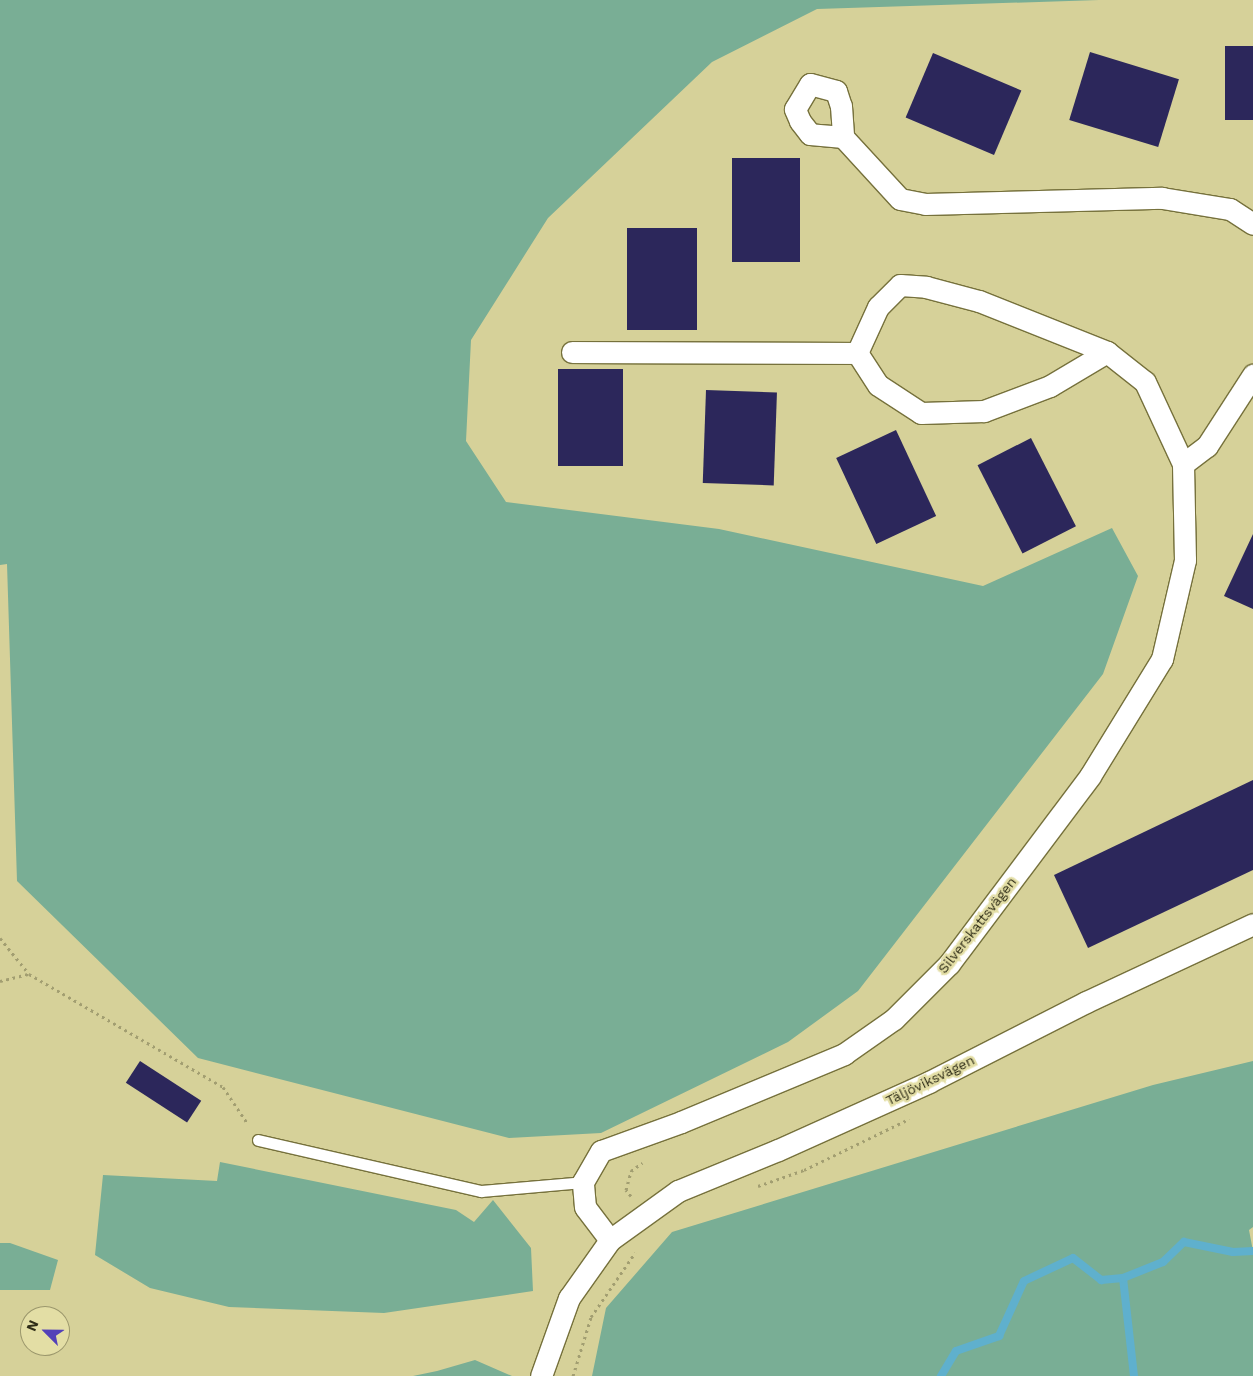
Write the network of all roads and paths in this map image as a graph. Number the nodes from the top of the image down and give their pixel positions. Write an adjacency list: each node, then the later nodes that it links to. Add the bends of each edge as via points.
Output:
1 (843, 137): 2 (street, via 900,199 925,204 1162,198 1230,209)
2 (1253, 224)
3 (572, 352): 5 (street)
4 (1107, 352): 5 (street, via 1050,386 984,411 921,413 878,385); 5 (street, via 979,301 926,287 900,286 878,307); 7 (street, via 1145,382)
5 (857, 353)
6 (1253, 375): 7 (street, via 1207,446)
7 (1183, 464): 15 (street, Silverskattsvägen, via 1185,560 1162,659 1090,776 949,964 894,1019 844,1054 681,1122 601,1151)
8 (1253, 924): 17 (street, Täljöviksvägen, via 1086,1002 920,1086 678,1191)
9 (0, 938): 10 (path)
10 (29, 974): 11 (path); 13 (path, via 223,1087)
11 (0, 981)
12 (918, 1115): 16 (path, via 804,1170)
13 (258, 1140): 15 (lane, via 481,1191)
14 (645, 1161): 17 (path, via 631,1171 626,1190)
15 (583, 1182): 18 (street, via 585,1207)
16 (751, 1188)
17 (646, 1214): 18 (street, Täljöviksvägen)
18 (610, 1240): 20 (street, via 569,1298)
19 (640, 1247): 21 (path, via 591,1317)
20 (544, 1373)
21 (573, 1376)

